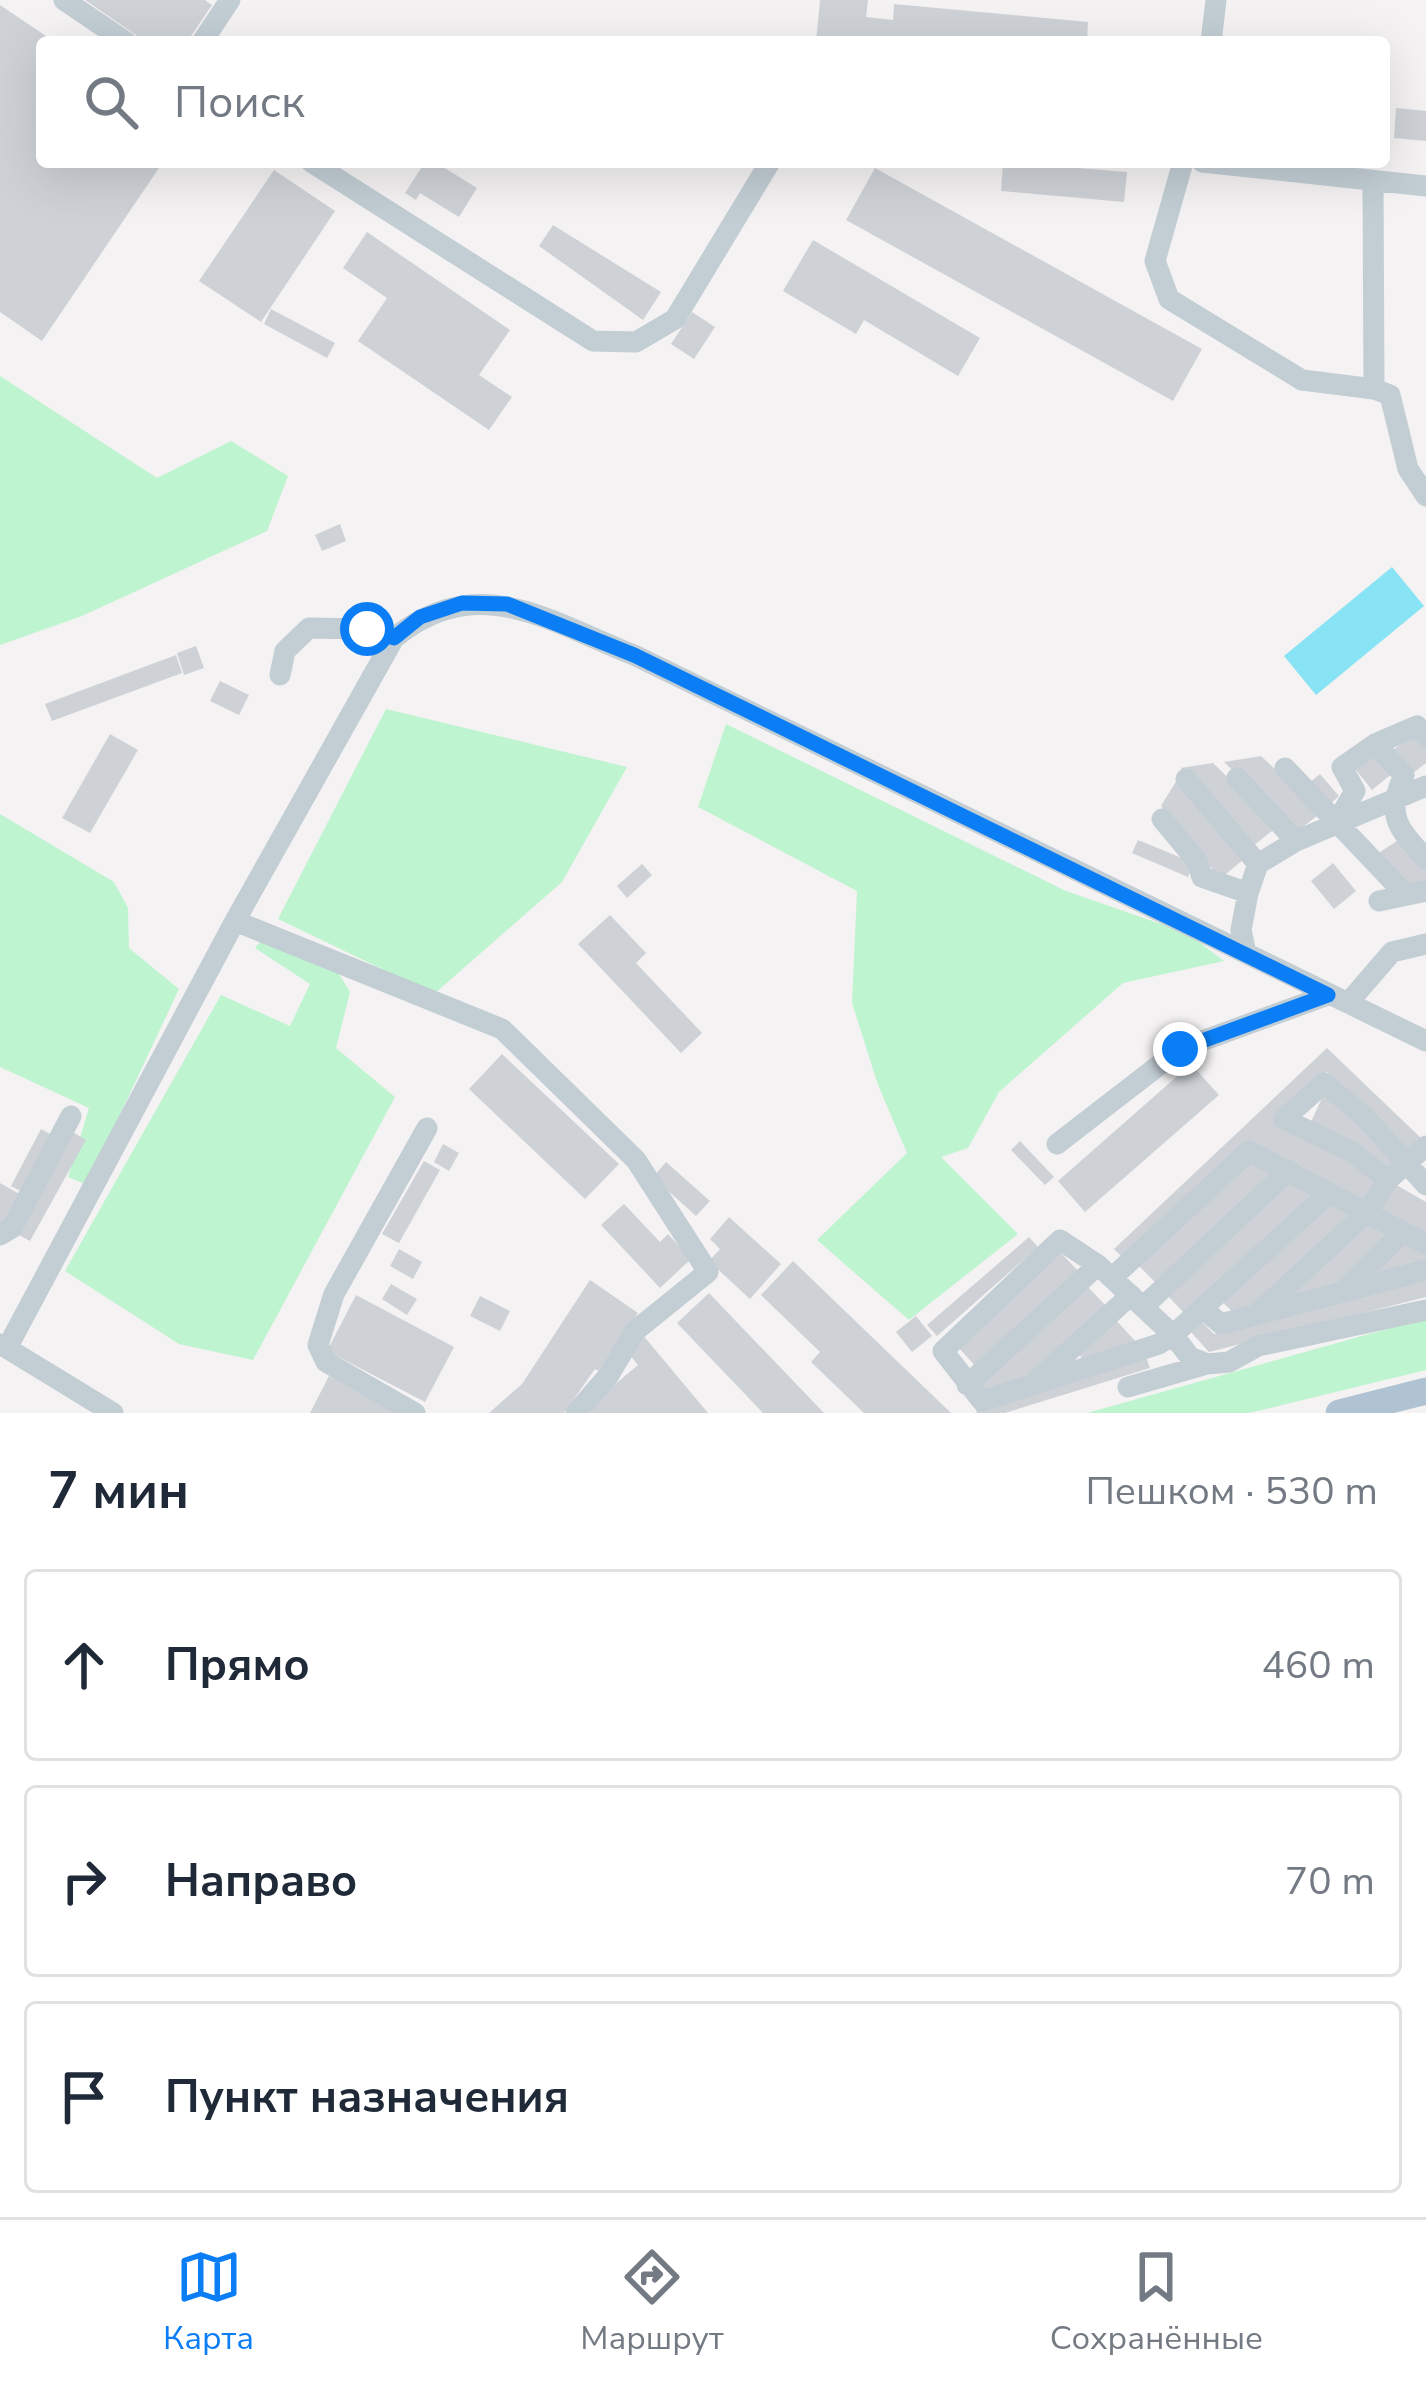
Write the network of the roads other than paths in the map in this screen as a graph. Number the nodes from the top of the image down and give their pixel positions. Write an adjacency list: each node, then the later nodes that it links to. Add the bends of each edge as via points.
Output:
1 (64, 0): 4 (street)
2 (230, 0): 5 (street)
3 (1216, 0): 6 (street)
4 (117, 36)
5 (206, 36)
6 (1211, 36)
7 (320, 168): 8 (street, via 593,341 636,342 675,319)
8 (766, 168)
9 (1182, 168): 13 (street, via 1155,261 1169,299 1302,380)
10 (1256, 168): 11 (street)
11 (1372, 181): 12 (street); 13 (street)
12 (1426, 186)
13 (1374, 388): 14 (street, via 1390,395 1408,469)
14 (1426, 496)
15 (394, 638): 16 (street, via 309,628 285,652); 32 (street); 34 (street, via 420,617 462,603 507,604 634,655)
16 (280, 675)
17 (1426, 736): 18 (street, via 1417,726)
18 (1375, 744): 23 (street, via 1404,776); 25 (street, via 1342,767 1355,790)
19 (1286, 768): 25 (street)
20 (1237, 778): 26 (street)
21 (1186, 779): 28 (street)
22 (1424, 791): 23 (street)
23 (1393, 800): 25 (street); 27 (street, via 1396,819)
24 (1162, 819): 29 (street, via 1202,877)
25 (1335, 823): 26 (street); 30 (street)
26 (1296, 841): 28 (street)
27 (1426, 859)
28 (1258, 864): 29 (street)
29 (1248, 893): 34 (street)
30 (1416, 893): 31 (street)
31 (1379, 902)
32 (235, 921): 58 (street); 66 (street, via 502,1029 636,1160 708,1272 635,1331)
33 (1426, 944): 35 (street, via 1392,952)
34 (1246, 953): 35 (street)
35 (1338, 999): 36 (street); 39 (street, via 1180,1049)
36 (1426, 1041)
37 (71, 1117): 48 (street, via 12,1228)
38 (427, 1128): 65 (street, via 334,1294 318,1346 326,1362)
39 (1057, 1144)
40 (1426, 1146): 41 (street)
41 (1406, 1162): 43 (street); 43 (street, via 1324,1083 1285,1119); 44 (street)
42 (1289, 1170): 45 (street); 51 (street, via 1249,1151); 53 (street)
43 (1388, 1180): 46 (street)
44 (1426, 1185)
45 (1329, 1192): 46 (street); 54 (street)
46 (1366, 1213): 47 (street); 56 (street)
47 (1402, 1233): 49 (street); 52 (street)
48 (0, 1235)
49 (1426, 1244)
50 (1426, 1270): 52 (street)
51 (1106, 1271): 53 (street); 61 (street); 61 (street, via 1060,1240 944,1351)
52 (1341, 1293): 56 (street)
53 (1137, 1301): 57 (street); 60 (street)
54 (1202, 1308): 56 (street, via 1221,1324); 57 (street)
55 (1426, 1310): 59 (street)
56 (1256, 1315)
57 (1173, 1335): 59 (street); 60 (street)
58 (4, 1346): 64 (street)
59 (1207, 1364): 62 (street)
60 (1032, 1384): 61 (street, via 982,1402)
61 (967, 1385)
62 (1128, 1387)
63 (1426, 1391): 67 (main road)
64 (100, 1410)
65 (416, 1413)
66 (576, 1413)
67 (1339, 1413)

